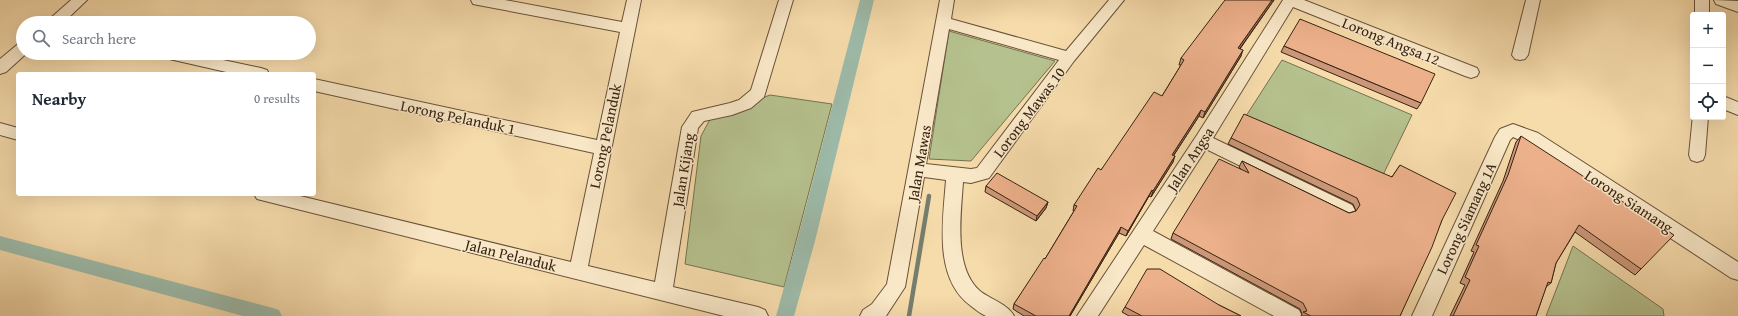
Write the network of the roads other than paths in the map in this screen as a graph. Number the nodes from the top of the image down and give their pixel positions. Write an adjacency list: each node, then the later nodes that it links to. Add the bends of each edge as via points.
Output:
1 (80, 0): 13 (street)
2 (478, 0): 15 (street)
3 (634, 0): 15 (street, Lorong Pelanduk)
4 (786, 0): 42 (street, Jalan Kijang, via 758,93 745,104 732,109 698,116 690,127)
5 (947, 0): 14 (street, Jalan Mawas)
6 (1117, 0): 20 (street, Lorong Mawas 10)
7 (1290, 0): 24 (street, Lorong Angsa 12); 32 (street, Jalan Angsa)
8 (1533, 0): 19 (street)
9 (1702, 0): 12 (street)
10 (1721, 0): 11 (street)
11 (1738, 7)
12 (1702, 12)
13 (61, 16)
14 (943, 22): 20 (street); 35 (street, Jalan Mawas)
15 (628, 28): 33 (street, Lorong Pelanduk)
16 (16, 51): 17 (street)
17 (0, 52)
18 (16, 54): 22 (street)
19 (1520, 55)
20 (1069, 57): 36 (street, Lorong Mawas 10, via 983,173 971,176)
21 (197, 60): 23 (street)
22 (0, 68)
23 (252, 72)
24 (1471, 72)
25 (316, 85): 33 (street, Lorong Pelanduk 1)
26 (1726, 103): 27 (street)
27 (1738, 109)
28 (1700, 120): 34 (street)
29 (0, 129): 31 (street)
30 (1520, 132): 41 (street, Lorong Siamang); 48 (street, Lorong Siamang 1A, via 1513,130 1503,137)
31 (16, 133)
32 (1203, 140): 38 (street); 39 (street, Jalan Angsa)
33 (602, 148): 40 (street, Lorong Pelanduk)
34 (1697, 155)
35 (918, 170): 36 (street, Lorong Mawas 10); 44 (street, Jalan Mawas, via 896,287 879,310)
36 (955, 175): 45 (street, via 952,222 955,268 961,283 975,298)
37 (271, 196): 40 (street, Jalan Pelanduk)
38 (1346, 210)
39 (1141, 234): 46 (street, Jalan Angsa); 47 (street)
40 (578, 272): 42 (street, Jalan Pelanduk)
41 (1738, 272)
42 (663, 292): 43 (street, Jalan Pelanduk)
43 (758, 316)
44 (870, 316)
45 (1004, 316)
46 (1087, 316)
47 (1292, 316)
48 (1422, 316)

